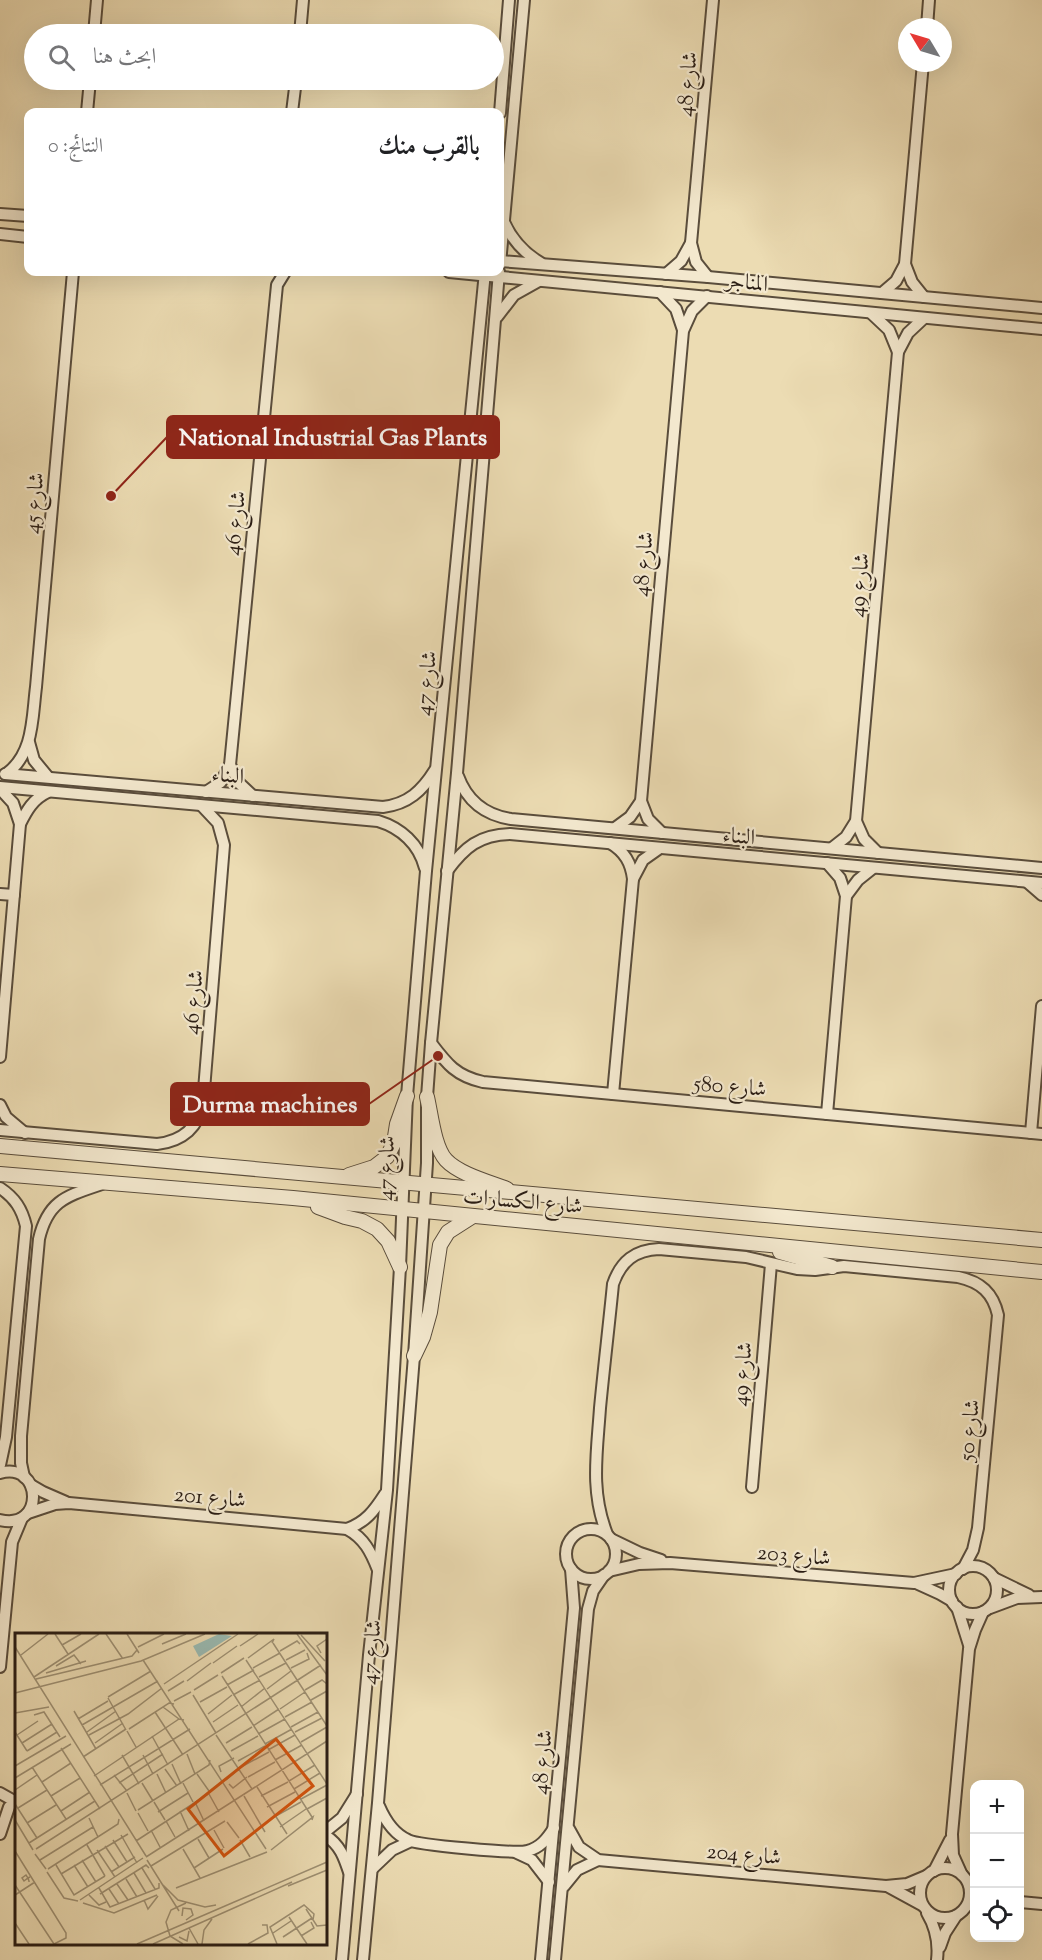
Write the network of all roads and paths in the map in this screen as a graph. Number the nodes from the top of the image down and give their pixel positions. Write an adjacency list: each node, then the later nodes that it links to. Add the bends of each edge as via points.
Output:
1 (97, 0): 8 (street)
2 (303, 0): 9 (street)
3 (509, 0): 10 (street)
4 (524, 0): 18 (street)
5 (713, 0): 24 (street, شارع 48)
6 (929, 0): 7 (street)
7 (928, 18)
8 (95, 24)
9 (301, 24)
10 (504, 63)
11 (922, 72): 27 (street)
12 (89, 90): 15 (street)
13 (295, 90): 16 (street)
14 (502, 90): 17 (street)
15 (87, 108)
16 (292, 108)
17 (500, 108)
18 (504, 210)
19 (0, 214): 20 (street)
20 (24, 216)
21 (504, 222): 26 (street, via 519,246)
22 (0, 234): 23 (street)
23 (24, 237)
24 (691, 243): 28 (street, via 681,261); 35 (street, شارع 48, via 696,262)
25 (504, 262): 26 (street, المناجر)
26 (544, 264): 28 (street, المناجر)
27 (905, 264): 39 (street, via 896,281); 41 (street)
28 (666, 274): 35 (street, المناجر)
29 (504, 275): 36 (street, المناجر)
30 (73, 276): 49 (street, شارع 45)
31 (273, 276): 37 (street)
32 (283, 276): 37 (street, شارع 46)
33 (485, 276): 51 (street, شارع 47)
34 (499, 276): 45 (street, شارع 47)
35 (708, 277): 39 (street, المناجر)
36 (542, 280): 38 (street, المناجر); 45 (street, via 514,295)
37 (277, 285): 50 (street, شارع 46)
38 (660, 292): 40 (street, المناجر); 47 (street, شارع 48, via 676,309)
39 (882, 293): 41 (street, المناجر)
40 (707, 296): 43 (street, المناجر); 47 (street, شارع 48, via 692,311)
41 (924, 297): 42 (street, المناجر)
42 (1042, 308)
43 (871, 313): 44 (street, المناجر); 48 (street, via 889,330)
44 (924, 318): 46 (street, المناجر); 48 (street, شارع 49, via 908,333)
45 (495, 320): 52 (street, شارع 47)
46 (1042, 329)
47 (683, 331): 59 (street, شارع 48)
48 (898, 352): 61 (street, شارع 49)
49 (29, 738): 53 (street, شارع 45, via 21,759); 54 (street, شارع 45, via 34,760)
50 (230, 765): 57 (street, via 221,782); 58 (street, via 239,783)
51 (436, 767): 58 (street, البناء, via 419,792 391,806); 72 (street, شارع 47)
52 (457, 773): 63 (street, البناء, via 472,800 498,817); 73 (street, شارع 47)
53 (3, 774): 54 (street, البناء)
54 (48, 777): 57 (street, البناء)
55 (0, 788): 56 (street, البناء); 62 (street, via 13,803)
56 (48, 792): 60 (street, البناء); 62 (street, via 35,800)
57 (206, 792): 58 (street, البناء)
58 (253, 796)
59 (640, 801): 63 (street, via 630,817); 64 (street, via 648,819)
60 (202, 806): 72 (street, البناء, via 378,821 410,839); 91 (street, شارع 46, via 218,823 224,845 201,1113 180,1139 157,1144)
61 (856, 820): 67 (street, via 846,837); 68 (street, via 864,839)
62 (20, 824): 78 (street)
63 (615, 828): 64 (street, البناء)
64 (662, 833): 67 (street, البناء)
65 (610, 843): 66 (street, البناء); 73 (street, البناء, via 495,834 468,847); 74 (street, via 629,861)
66 (660, 848): 69 (street, البناء); 74 (street, via 643,860)
67 (832, 848): 68 (street, البناء)
68 (878, 853): 70 (street, البناء)
69 (827, 863): 71 (street, البناء); 80 (street, via 840,878)
70 (1039, 866)
71 (873, 868): 75 (street, البناء); 80 (street)
72 (426, 871): 86 (street, شارع 47)
73 (447, 872): 83 (street, شارع 47)
74 (633, 879): 85 (street)
75 (1026, 881): 76 (street, البناء); 79 (street)
76 (1042, 883)
77 (0, 894): 78 (street)
78 (14, 895): 82 (street)
79 (1042, 895)
80 (846, 896): 89 (street)
81 (1042, 1006): 92 (street)
82 (1, 1038): 84 (street)
83 (431, 1043): 85 (street, شارع 580, via 455,1071 468,1078); 87 (street, شارع 47)
84 (0, 1057)
85 (613, 1094): 89 (street, شارع 580)
86 (407, 1096): 95 (street, via 387,1157 374,1167); 97 (street, شارع 47)
87 (427, 1097): 98 (street, شارع 47); 100 (street, via 437,1141 446,1160 462,1171)
88 (0, 1105): 91 (street, via 10,1121)
89 (827, 1114): 92 (street, شارع 580)
90 (0, 1130): 91 (street)
91 (25, 1133)
92 (1036, 1133)
93 (0, 1146): 95 (street, شارع الكسارات)
94 (0, 1174): 96 (street, شارع الكسارات)
95 (344, 1177): 97 (street, شارع الكسارات)
96 (106, 1183): 101 (street, شارع الكسارات); 114 (street, via 63,1198 41,1229 21,1436 21,1463)
97 (403, 1183): 98 (street, شارع الكسارات); 102 (street, شارع 47)
98 (425, 1185): 100 (street, شارع الكسارات); 103 (street, شارع 47)
99 (0, 1188): 112 (street, via 18,1204 26,1227)
100 (517, 1194): 105 (street, شارع الكسارات)
101 (293, 1198): 102 (street, شارع الكسارات); 108 (street, via 377,1229 388,1241)
102 (403, 1210): 103 (street, شارع الكسارات); 108 (street, شارع 47)
103 (424, 1212): 104 (street, شارع الكسارات); 111 (street, شارع 47)
104 (473, 1216): 106 (street, شارع الكسارات); 111 (street, via 448,1232 440,1245 430,1312)
105 (1042, 1240)
106 (758, 1244): 109 (street); 110 (street, شارع الكسارات)
107 (771, 1264): 109 (street, via 806,1270); 115 (street, شارع 49); 121 (street, via 746,1257 646,1250 634,1254 617,1272 595,1471 596,1499)
108 (400, 1267): 116 (street, شارع 47)
109 (832, 1267): 125 (street, شارع 50, via 970,1279 981,1285 995,1304 998,1327 978,1528 973,1550)
110 (1042, 1272)
111 (414, 1356): 136 (street, شارع 47)
112 (0, 1465)
113 (0, 1473): 114 (street, شارع 201, via 15,1472)
114 (28, 1481): 117 (street, شارع 201, via 49,1496); 118 (street, via 34,1496)
115 (752, 1487)
116 (387, 1490): 120 (street, via 370,1516); 124 (street, شارع 47)
117 (69, 1503): 118 (street, شارع 201); 120 (street, شارع 201)
118 (25, 1515): 119 (street, شارع 201, via 12,1522); 133 (street, via 11,1549)
119 (0, 1520)
120 (346, 1529): 124 (street, via 362,1539)
121 (609, 1537): 122 (street, شارع 203); 123 (street, via 590,1529 574,1536 566,1552); 126 (street, via 616,1556)
122 (670, 1563): 126 (street, شارع 203, via 639,1564); 128 (street, شارع 203)
123 (571, 1569): 126 (street, via 592,1579); 139 (street, شارع 48, via 574,1608)
124 (379, 1572): 134 (street, شارع 47)
125 (959, 1572): 127 (street, via 980,1568); 128 (street, شارع 203); 130 (street, via 950,1587)
126 (606, 1573): 138 (street, شارع 48, via 592,1591 588,1610)
127 (994, 1578): 129 (street); 131 (street, via 997,1591)
128 (914, 1583): 130 (street, شارع 203)
129 (1037, 1597): 131 (street, via 1017,1598)
130 (954, 1604): 131 (street, via 969,1614); 132 (street)
131 (986, 1610): 132 (street)
132 (969, 1648): 142 (street)
133 (0, 1667)
134 (358, 1791): 140 (street, via 342,1818); 149 (street, شارع 47)
135 (0, 1793): 137 (street)
136 (378, 1803): 144 (street, via 390,1826); 147 (street, شارع 47)
137 (10, 1806): 141 (street)
138 (568, 1826): 146 (street, via 579,1847); 153 (street, شارع 48)
139 (554, 1828): 145 (street, via 543,1844); 151 (street, شارع 48)
140 (327, 1830)
141 (0, 1834)
142 (952, 1834): 148 (street); 150 (street, via 953,1855)
143 (327, 1837): 149 (street, via 341,1851)
144 (410, 1842): 145 (street); 147 (street, via 384,1856)
145 (516, 1853): 151 (street, via 532,1860)
146 (598, 1860): 152 (street, شارع 204); 153 (street, via 577,1870)
147 (371, 1870): 161 (street, شارع 47)
148 (930, 1874): 150 (street, via 948,1868); 152 (street, شارع 204, via 907,1884); 156 (street, via 921,1885)
149 (350, 1875): 160 (street, شارع 47)
150 (968, 1881): 158 (street, via 970,1897)
151 (549, 1882): 162 (street, شارع 48)
152 (886, 1886): 156 (street, شارع 204)
153 (562, 1888): 163 (street, شارع 48)
154 (1024, 1902): 155 (street)
155 (1042, 1904)
156 (924, 1907): 158 (street, via 940,1918); 159 (street, via 936,1930)
157 (970, 1907): 158 (street)
158 (960, 1913): 159 (street, via 945,1933)
159 (937, 1956)
160 (342, 1960)
161 (363, 1960)
162 (541, 1960)
163 (555, 1960)

